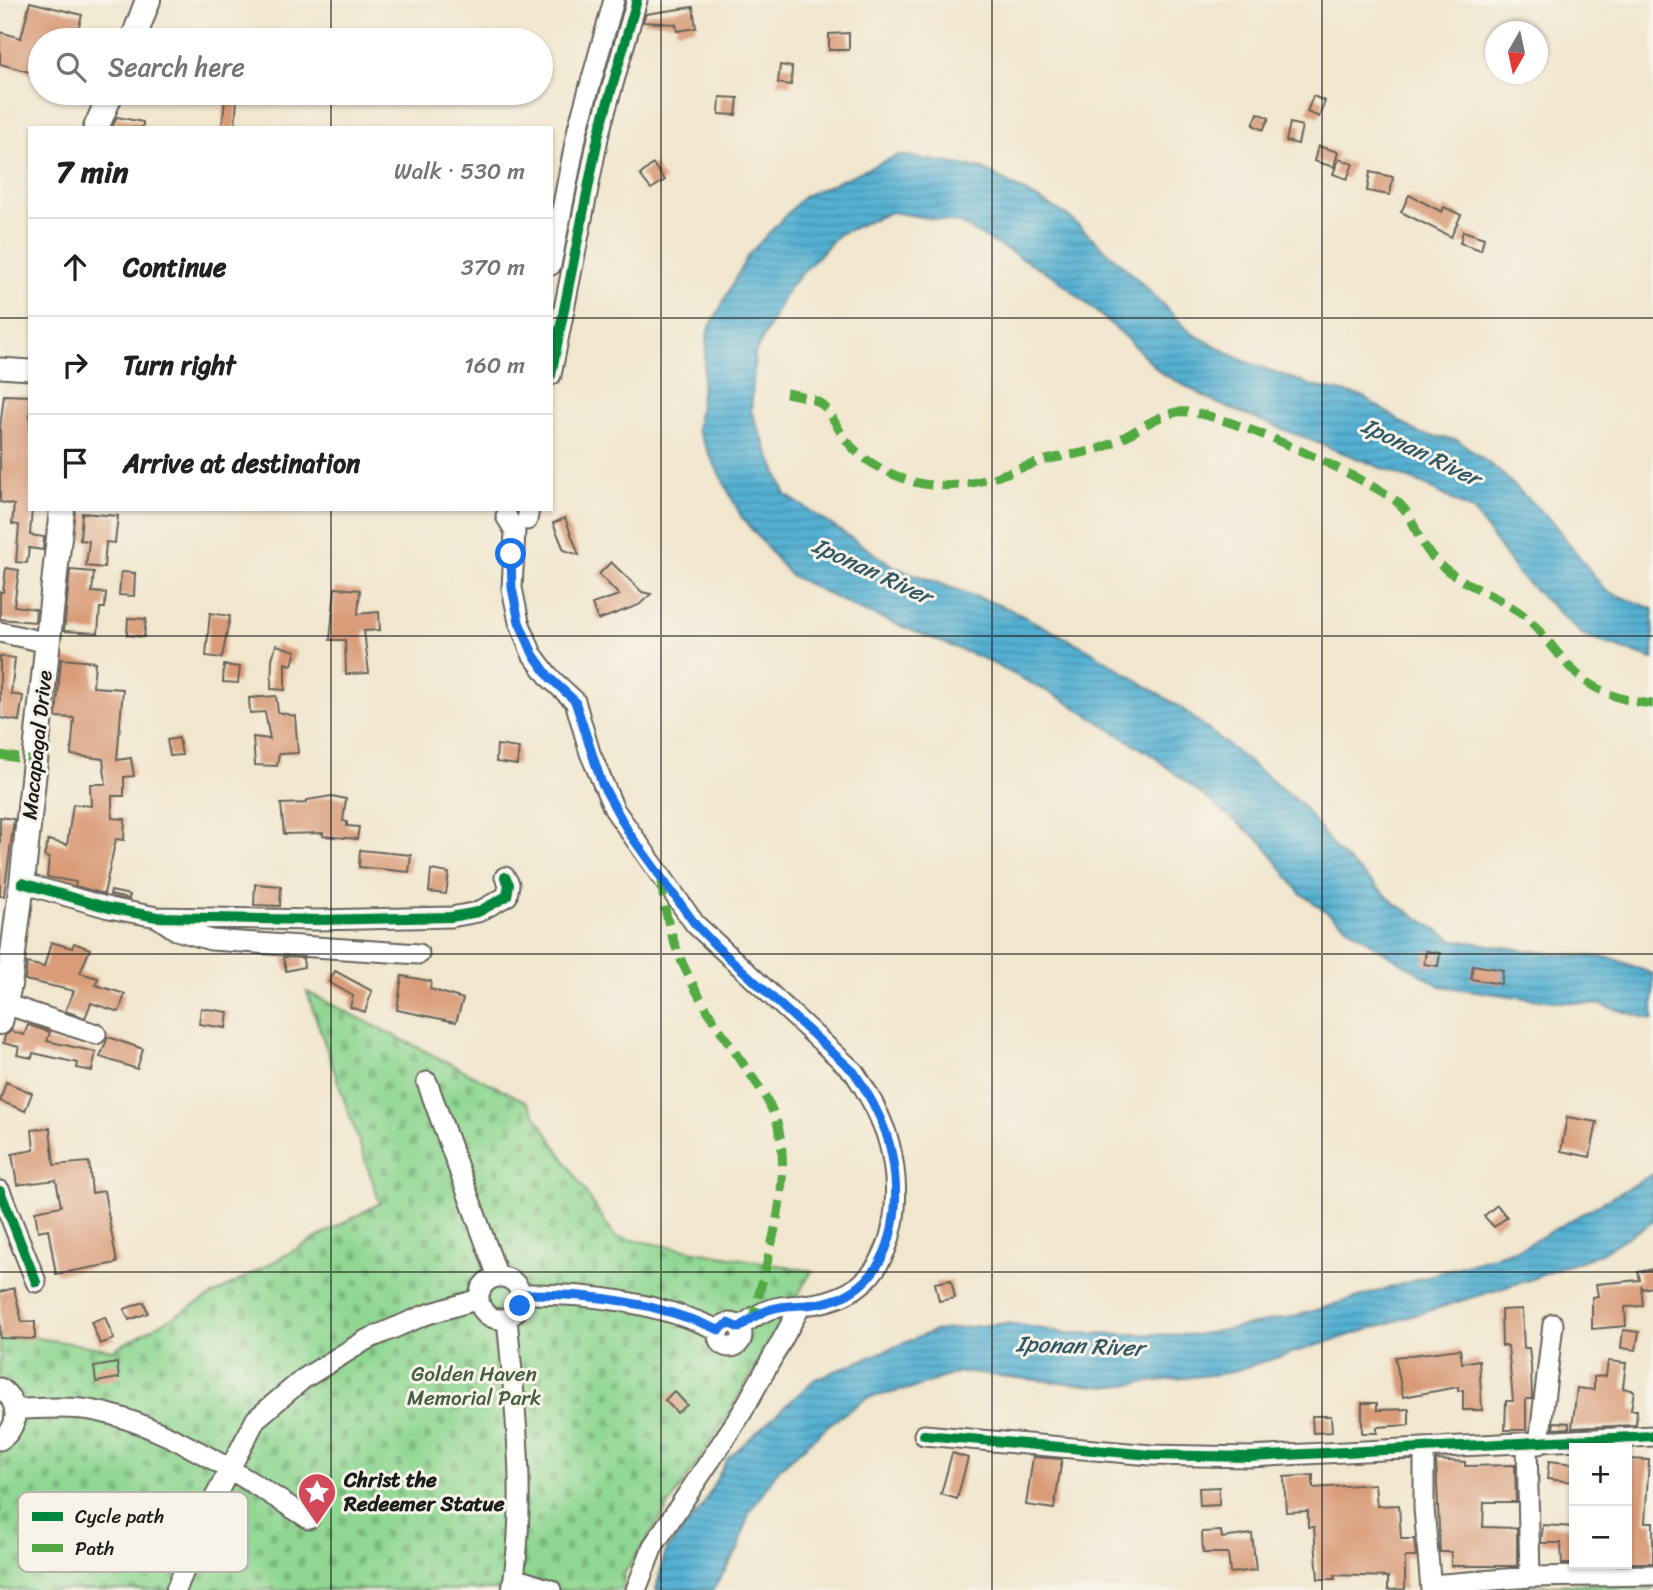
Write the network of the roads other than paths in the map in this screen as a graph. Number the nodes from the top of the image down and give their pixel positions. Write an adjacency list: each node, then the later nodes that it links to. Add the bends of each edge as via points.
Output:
1 (148, 0): 4 (main road)
2 (614, 0): 7 (street)
3 (636, 0): 8 (street, via 599,133)
4 (138, 28)
5 (106, 105): 6 (main road)
6 (97, 126)
7 (553, 245)
8 (553, 365)
9 (0, 368): 10 (street)
10 (28, 370)
11 (62, 511): 14 (main road, Macapagal Drive)
12 (517, 517): 27 (street, via 512,588 519,622 550,678 575,701 590,753 614,809 695,924 854,1072 886,1135 896,1205 888,1243 861,1284 820,1304)
13 (0, 632): 14 (street)
14 (48, 643): 16 (main road, Macapagal Drive)
15 (505, 877): 17 (street, via 508,890 503,900 478,912 451,917)
16 (22, 883): 17 (street); 19 (main road, Macapagal Drive)
17 (157, 917): 18 (street, via 176,930 211,940)
18 (419, 954)
19 (3, 1013): 20 (street)
20 (96, 1034)
21 (427, 1082): 23 (street)
22 (0, 1191): 24 (street)
23 (498, 1277): 25 (street, via 510,1279); 26 (street, via 486,1282)
24 (36, 1282)
25 (521, 1294): 27 (street, via 633,1301 719,1330 728,1323 739,1328 780,1304); 28 (street, via 517,1311)
26 (479, 1299): 28 (street, via 488,1315); 37 (street, via 366,1340 303,1379 256,1419)
27 (802, 1304): 47 (street, via 741,1414 653,1546)
28 (508, 1318): 43 (street, via 518,1477)
29 (1553, 1324): 35 (street)
30 (0, 1388): 31 (street)
31 (15, 1409): 34 (street, via 11,1430); 37 (street, via 88,1409 125,1418)
32 (924, 1435): 36 (street, via 1152,1455 1248,1457)
33 (1653, 1436): 35 (street)
34 (0, 1440)
35 (1533, 1444): 36 (street); 42 (street)
36 (1424, 1448): 44 (street)
37 (230, 1468): 38 (street); 39 (street)
38 (219, 1492)
39 (309, 1519)
40 (184, 1572): 45 (street)
41 (1653, 1575): 42 (street)
42 (1530, 1577): 44 (street)
43 (513, 1584): 46 (street)
44 (1431, 1587)
45 (176, 1590)
46 (551, 1590)
47 (636, 1590)

